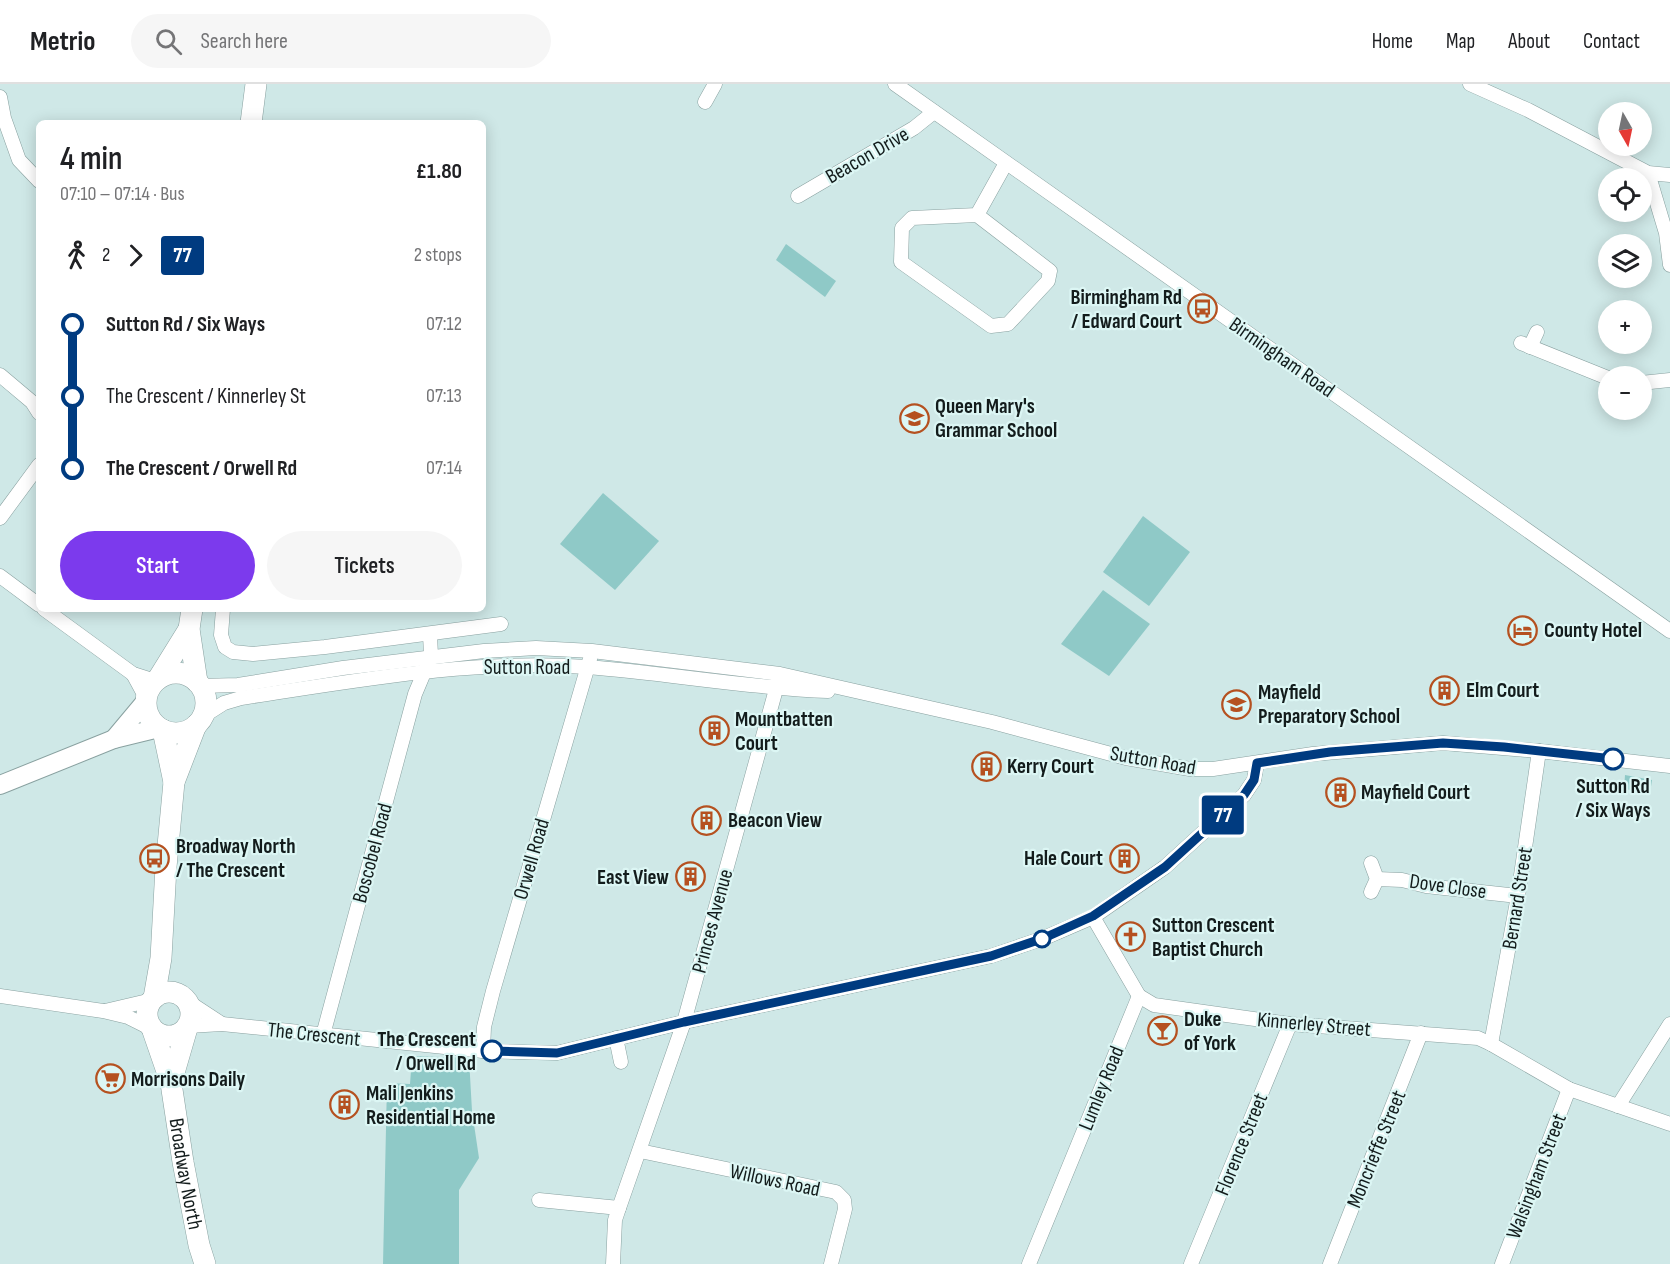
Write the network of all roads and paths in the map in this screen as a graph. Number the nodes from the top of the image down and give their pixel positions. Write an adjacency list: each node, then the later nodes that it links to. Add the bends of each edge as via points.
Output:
1 (256, 84): 8 (highway)
2 (715, 84): 6 (street)
3 (895, 84): 7 (street, Birmingham Road)
4 (1470, 84): 10 (street)
5 (0, 97): 13 (street, via 19,160)
6 (705, 102)
7 (934, 111): 9 (street, Birmingham Road); 15 (street, Beacon Drive, via 914,129)
8 (251, 120)
9 (1006, 163): 16 (street); 32 (street, Birmingham Road)
10 (1638, 168)
11 (1652, 173): 12 (street)
12 (1670, 175)
13 (36, 178)
14 (1652, 186): 17 (street, via 1666,233)
15 (798, 196)
16 (977, 215): 16 (street, via 1050,271 1048,281 1002,326 991,326 901,262 902,228 912,218)
17 (1670, 265)
18 (1537, 332): 19 (street, via 1526,345)
19 (1598, 374)
20 (0, 375): 23 (street)
21 (1670, 380): 22 (street)
22 (1652, 382)
23 (36, 408)
24 (36, 469): 25 (street)
25 (0, 518)
26 (0, 576): 27 (street)
27 (36, 603)
28 (48, 612): 40 (street)
29 (223, 612): 33 (street, via 221,635 225,647 233,652 253,654)
30 (191, 619): 39 (highway); 40 (highway)
31 (501, 624): 33 (street)
32 (1670, 631)
33 (430, 634): 35 (street)
34 (592, 651): 35 (street, Sutton Road, via 536,648); 36 (street, Orwell Road); 38 (street, Sutton Road)
35 (431, 656): 37 (street, Boscobel Road); 39 (street, Sutton Road, via 238,685)
36 (587, 667): 37 (street, Sutton Road, via 531,666); 41 (street, Sutton Road); 72 (street, Orwell Road, via 493,991)
37 (424, 673): 43 (street, Sutton Road, via 242,698 224,703); 69 (street, Boscobel Road, via 415,694)
38 (780, 674): 41 (street, Princes Avenue); 42 (street, Sutton Road)
39 (199, 684): 40 (highway, via 185,675 171,673); 43 (highway, via 205,705)
40 (151, 690): 44 (highway, via 149,717); 45 (main road)
41 (776, 690): 42 (street, Sutton Road); 62 (street, Princes Avenue)
42 (857, 692): 47 (street, Sutton Road, via 1168,767 1213,769)
43 (199, 721): 44 (highway, via 178,733); 49 (highway)
44 (161, 729): 45 (main road); 49 (highway)
45 (114, 739): 50 (main road)
46 (1539, 751): 47 (street, Sutton Road, via 1443,743); 48 (street, Sutton Road); 54 (street, Bernard Street)
47 (1257, 763): 55 (street, The Crescent, via 1254,780 1226,812 1165,867)
48 (1670, 766)
49 (174, 782): 56 (highway)
50 (0, 785)
51 (1371, 863): 52 (street)
52 (1377, 879): 53 (street); 54 (street, Dove Close)
53 (1371, 892)
54 (1518, 896): 71 (street, Bernard Street)
55 (1093, 916): 58 (street); 62 (street, The Crescent, via 991,956)
56 (161, 958): 59 (highway); 60 (highway)
57 (0, 996): 61 (street)
58 (1139, 996): 64 (street, Kinnerley Street, via 1154,1005); 84 (street, Lumley Road)
59 (182, 997): 60 (highway, via 169,992); 63 (street, The Crescent); 66 (highway, via 191,1015)
60 (153, 999): 61 (street); 67 (highway, via 147,1018)
61 (103, 1011): 67 (street, via 128,1017)
62 (684, 1022): 70 (street, The Crescent); 78 (street, Princes Avenue)
63 (222, 1024): 66 (street, The Crescent); 69 (street, The Crescent)
64 (1290, 1024): 68 (street, Kinnerley Street); 85 (street, Florence Street)
65 (1670, 1024): 76 (street)
66 (187, 1027): 67 (highway, via 171,1037); 74 (highway, Broadway North)
67 (153, 1030): 74 (highway, Broadway North)
68 (1421, 1034): 71 (street, Kinnerley Street, via 1478,1038); 86 (street, Moncrieffe Street)
69 (323, 1035): 72 (street, The Crescent)
70 (616, 1038): 72 (street, The Crescent, via 557,1053); 73 (street)
71 (1491, 1044): 75 (street, Kinnerley Street)
72 (483, 1051)
73 (621, 1062)
74 (171, 1083): 81 (highway, Broadway North)
75 (1569, 1089): 76 (street, Kinnerley Street); 87 (street, Walsingham Street)
76 (1618, 1106): 77 (street, Kinnerley Street)
77 (1670, 1124)
78 (640, 1151): 80 (street, Princes Avenue); 83 (street, Willows Road, via 836,1192 844,1200 845,1209)
79 (539, 1200): 80 (street)
80 (619, 1208): 82 (street, Princes Avenue)
81 (205, 1264)
82 (613, 1264)
83 (831, 1264)
84 (1029, 1264)
85 (1191, 1264)
86 (1330, 1264)
87 (1502, 1264)

